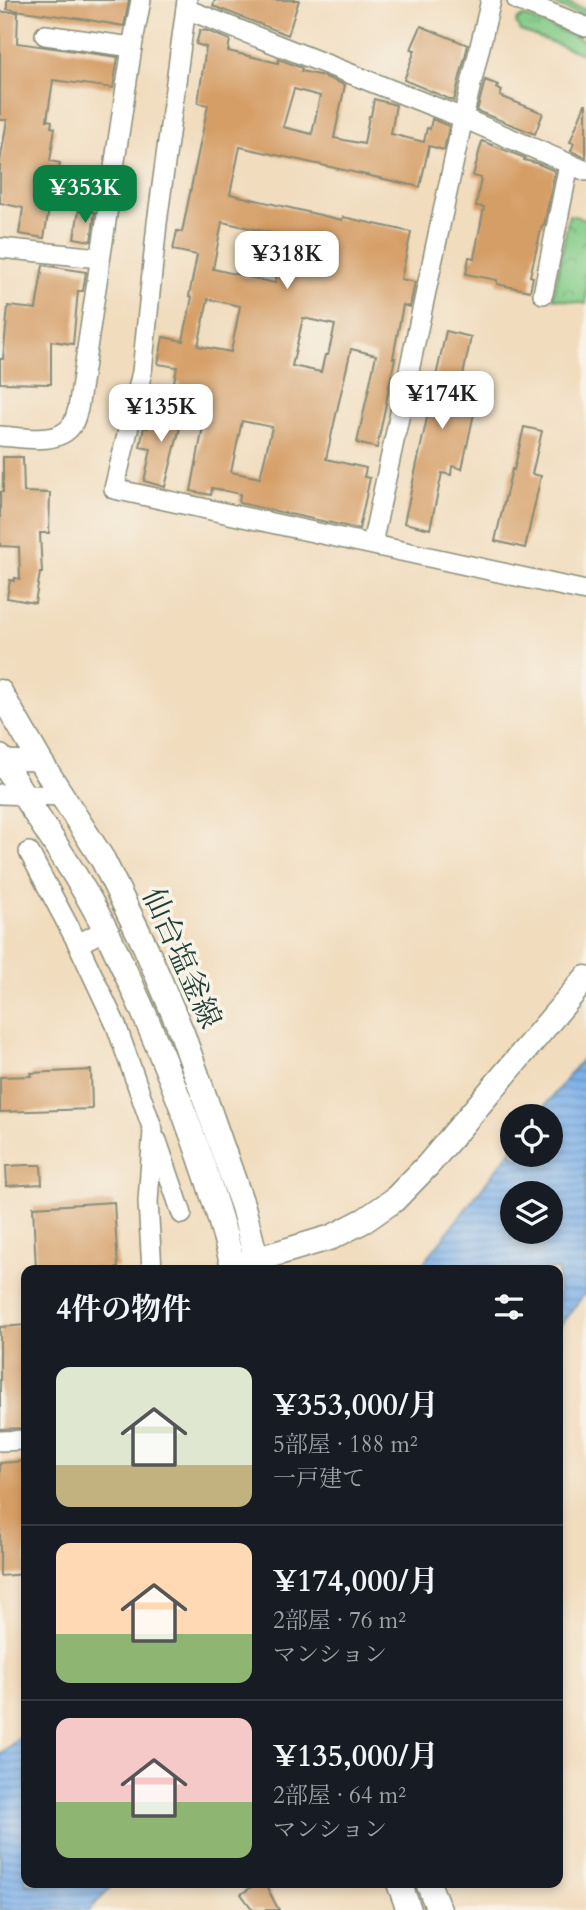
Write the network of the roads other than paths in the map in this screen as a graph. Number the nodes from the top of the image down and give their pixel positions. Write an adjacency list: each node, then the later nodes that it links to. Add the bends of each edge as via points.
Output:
1 (141, 0): 7 (street)
2 (491, 0): 8 (street)
3 (517, 0): 5 (street)
4 (187, 4): 8 (street); 14 (street, via 142,372 114,489)
5 (586, 27)
6 (46, 35): 7 (street)
7 (132, 47): 11 (street)
8 (463, 118): 9 (street); 14 (street)
9 (577, 167): 12 (street)
10 (0, 248): 11 (street)
11 (100, 257): 13 (street, via 72,425 60,436)
12 (542, 294)
13 (0, 436)
14 (372, 544): 15 (street)
15 (586, 591)
16 (0, 692): 18 (main road, 仙台塩釜線)
17 (1, 759): 18 (street); 19 (main road, 仙台塩釜線)
18 (40, 761): 20 (main road, 仙台塩釜線)
19 (12, 794): 20 (street); 22 (main road, 仙台塩釜線, via 83,888)
20 (63, 796): 29 (main road, 仙台塩釜線, via 103,860 182,1033 243,1207)
21 (29, 852): 23 (street)
22 (105, 930): 23 (street); 28 (main road, 仙台塩釜線, via 167,1068 220,1216)
23 (78, 944): 25 (street, via 116,1025)
24 (586, 978): 30 (main road, via 394,1200 332,1237)
25 (153, 1130): 26 (street); 27 (street, via 148,1202)
26 (182, 1214)
27 (152, 1265)
28 (245, 1265)
29 (246, 1265)
30 (252, 1265)
31 (21, 1440): 32 (street)
32 (0, 1441)
33 (401, 1888): 35 (main road)
34 (430, 1888): 36 (main road)
35 (409, 1910)
36 (439, 1910)

